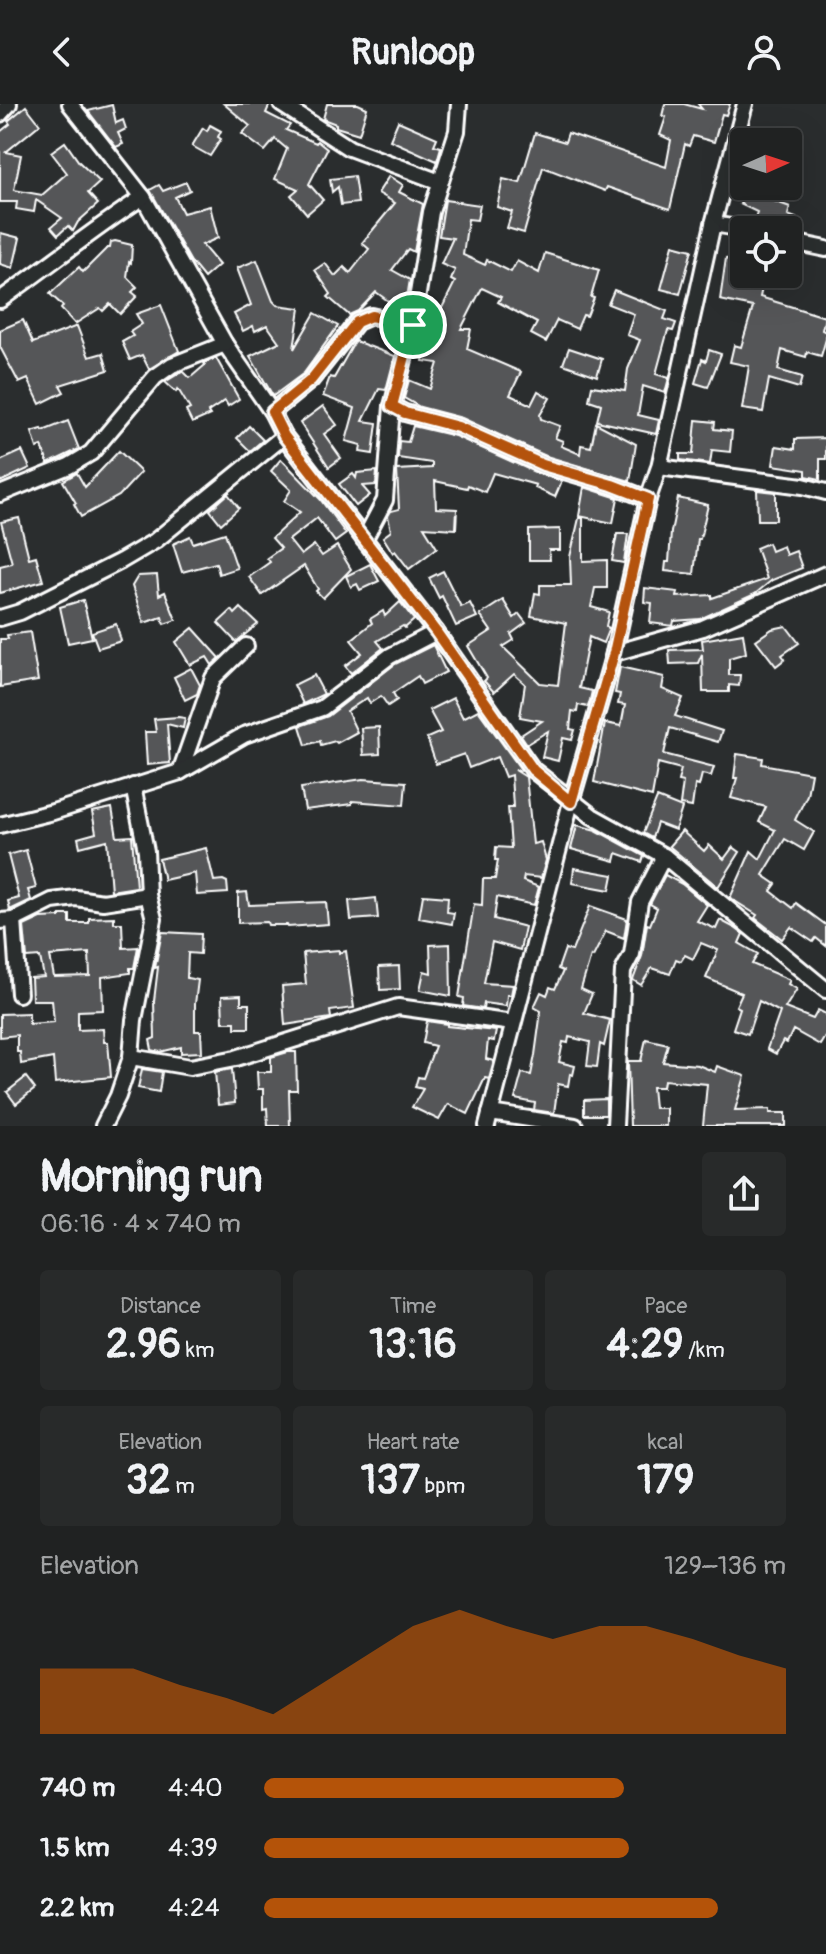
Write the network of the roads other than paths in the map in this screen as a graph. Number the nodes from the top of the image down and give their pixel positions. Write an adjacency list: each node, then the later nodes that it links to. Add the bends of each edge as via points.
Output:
1 (9, 104): 6 (street)
2 (70, 104): 8 (street)
3 (281, 104): 7 (street, via 349,148)
4 (459, 104): 7 (street, via 457,131)
5 (745, 104): 9 (street)
6 (0, 114)
7 (440, 182): 14 (street)
8 (143, 197): 13 (street); 15 (street)
9 (713, 224): 10 (street); 19 (street)
10 (730, 227)
11 (802, 244): 12 (street)
12 (826, 249)
13 (0, 300)
14 (413, 325): 16 (street); 17 (street, via 371,316 357,322 311,380)
15 (225, 344): 17 (street); 21 (street, via 155,377 91,453)
16 (392, 406): 22 (street); 23 (street, via 385,500)
17 (272, 412): 18 (street)
18 (284, 436): 23 (street); 25 (street, via 155,541)
19 (659, 467): 20 (street); 22 (street)
20 (826, 492)
21 (0, 494)
22 (648, 499): 28 (street)
23 (364, 540): 26 (street)
24 (826, 574): 28 (street, via 703,628)
25 (0, 618)
26 (436, 632): 29 (street, via 390,656 322,708 244,735); 31 (street, via 533,770)
27 (246, 646): 29 (street, via 213,678)
28 (614, 653): 31 (street)
29 (180, 772): 30 (street)
30 (133, 786): 32 (street); 34 (street, via 146,851)
31 (571, 802): 33 (street); 38 (street)
32 (0, 825)
33 (664, 856): 36 (street); 43 (street, via 640,902 632,954 623,971)
34 (148, 895): 35 (street, via 103,902 52,901); 39 (street, via 154,919)
35 (7, 921): 37 (street)
36 (826, 990)
37 (19, 994)
38 (513, 1023): 39 (street, via 398,1007 236,1058 190,1067); 40 (street)
39 (131, 1057): 41 (street)
40 (489, 1120): 42 (street)
41 (103, 1126)
42 (575, 1126)
43 (615, 1126)

